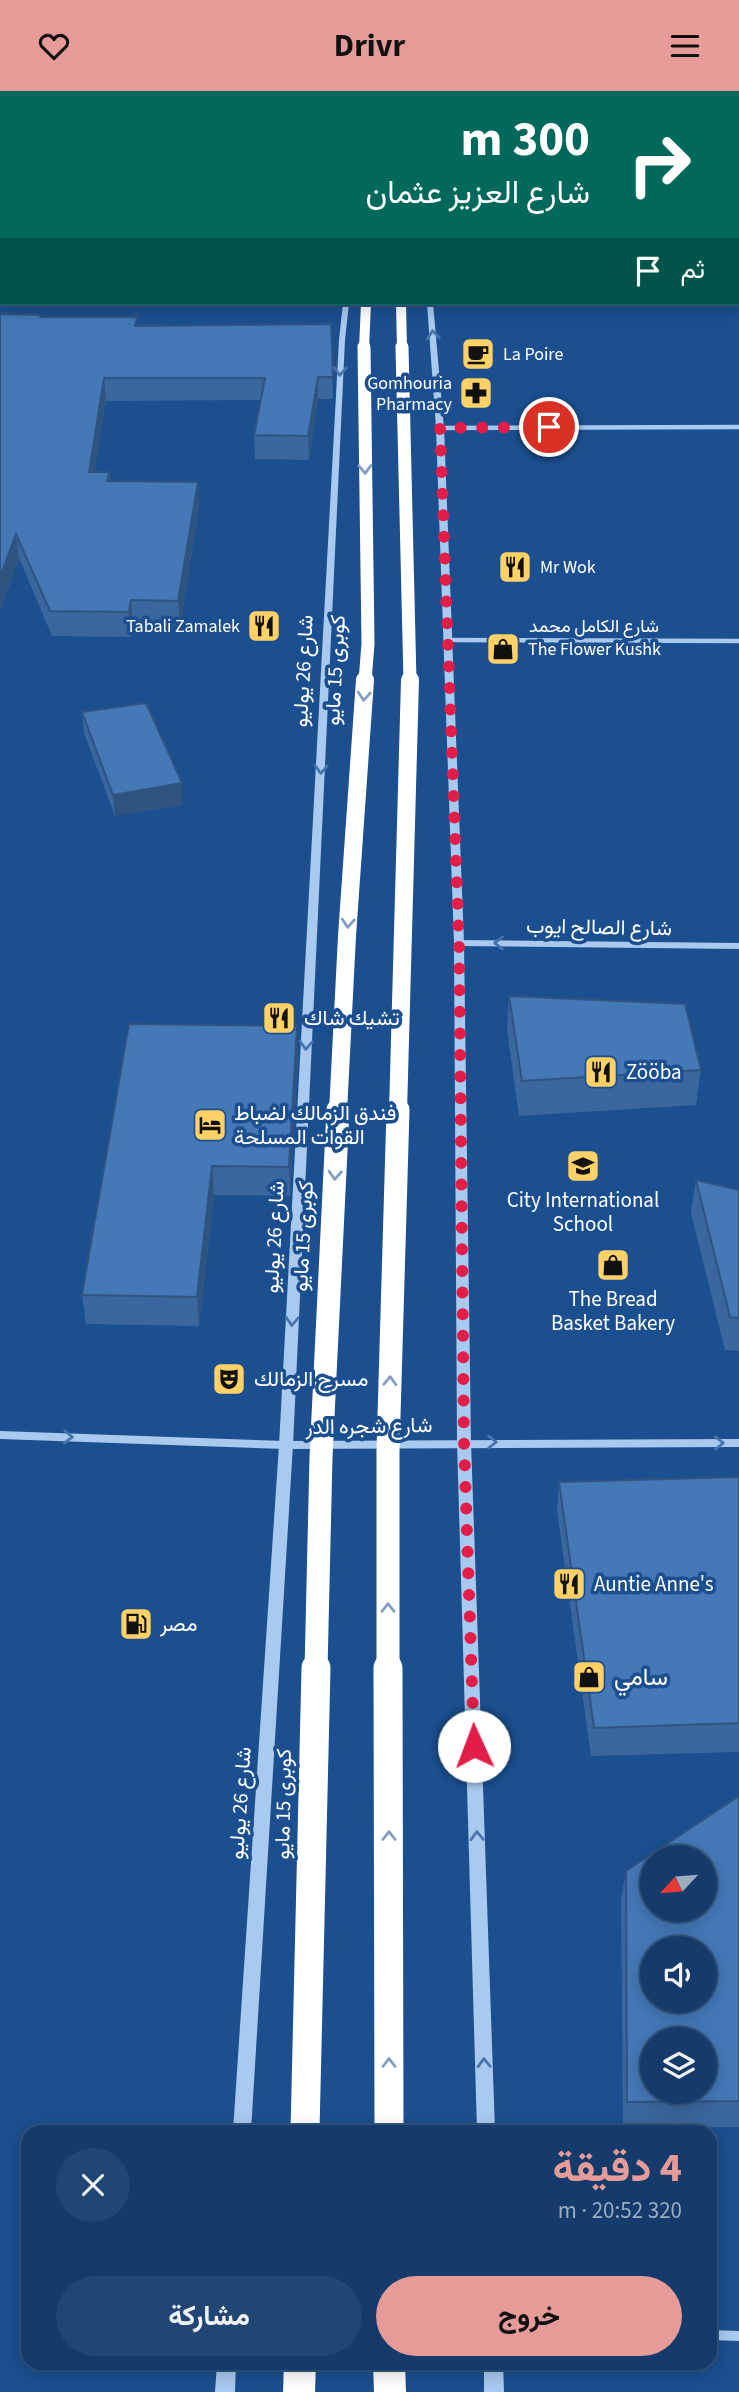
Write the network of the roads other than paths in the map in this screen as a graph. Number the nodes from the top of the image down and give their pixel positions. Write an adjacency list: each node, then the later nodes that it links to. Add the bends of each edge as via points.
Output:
1 (346, 305): 14 (street, شارع 26 يوليو, one-way to 14)
2 (366, 305): 16 (highway, كوبرى 15 مايو, one-way to 16, bridge, via 368,645 347,936 321,1457)
3 (401, 305): 17 (highway, one-way to 3, bridge, via 388,1450 411,641)
4 (430, 305): 6 (street, one-way to 4)
5 (739, 426): 6 (street)
6 (440, 428): 7 (street)
7 (449, 639): 8 (street, شارع الكامل محمد); 9 (street)
8 (739, 641)
9 (459, 943): 10 (street, شارع الصالح ايوب, one-way to 9); 12 (street)
10 (739, 946)
11 (0, 1435): 14 (street, شارع شجره الدر, one-way to 14)
12 (464, 1442): 13 (street, شارع شجره الدر, one-way to 13); 14 (street, شارع شجره الدر); 18 (street, one-way to 12)
13 (739, 1443)
14 (286, 1445): 15 (street, شارع 26 يوليو)
15 (242, 2125)
16 (305, 2125)
17 (389, 2125)
18 (486, 2125)
19 (717, 2335): 20 (street)
20 (739, 2336)
21 (227, 2370): 25 (street)
22 (300, 2370): 26 (highway)
23 (390, 2370): 27 (highway)
24 (494, 2370): 28 (street)
25 (225, 2392)
26 (299, 2392)
27 (390, 2392)
28 (494, 2392)

